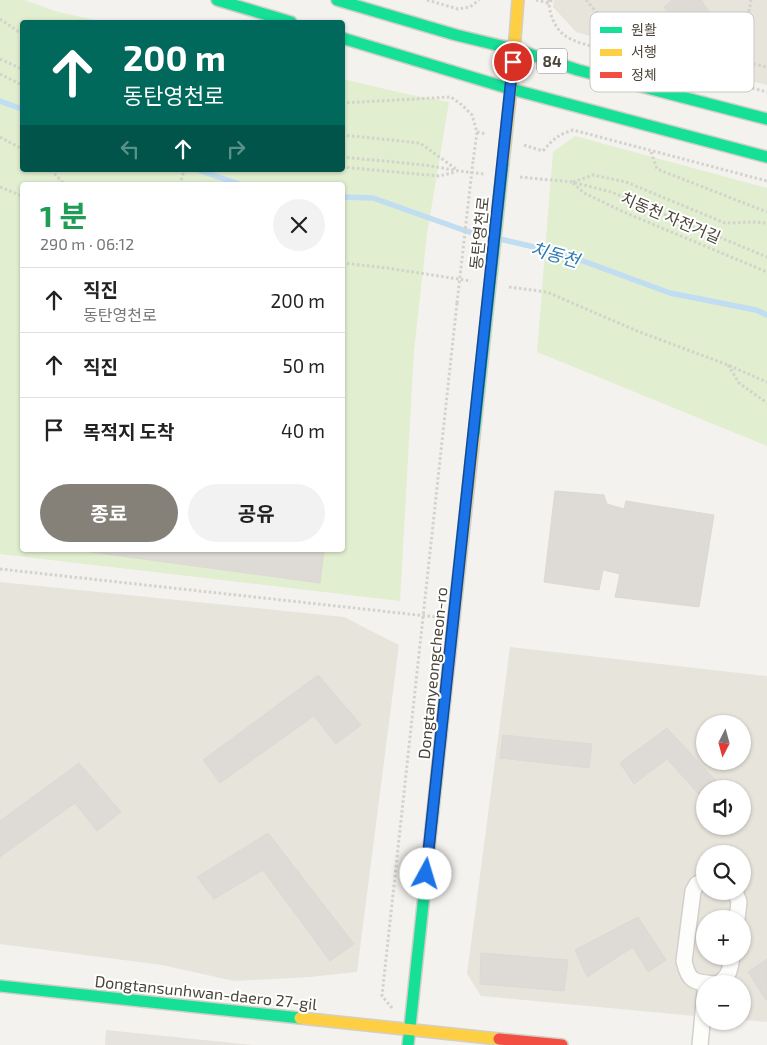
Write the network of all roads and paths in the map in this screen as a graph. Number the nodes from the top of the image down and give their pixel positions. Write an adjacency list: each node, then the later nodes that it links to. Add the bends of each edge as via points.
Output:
1 (217, 0): 12 (street)
2 (337, 0): 16 (street, 84)
3 (426, 0): 4 (path, via 458,9 470,7)
4 (479, 0)
5 (518, 0): 16 (street)
6 (534, 0): 9 (path)
7 (552, 0): 9 (path)
8 (586, 0): 10 (path)
9 (548, 1): 15 (path, via 551,17 558,29 567,38)
10 (596, 12)
11 (0, 19): 13 (path)
12 (284, 20)
13 (20, 33)
14 (345, 39): 24 (street, 84)
15 (590, 46)
16 (514, 49): 21 (street, 84); 24 (street)
17 (0, 59): 20 (path)
18 (754, 65): 19 (path)
19 (767, 67)
20 (20, 68)
21 (590, 73)
22 (0, 74): 23 (path)
23 (20, 83)
24 (511, 89): 36 (street, 84); 52 (street, 동탄영천로, bridge)
25 (754, 89): 27 (path)
26 (663, 92): 29 (street, 84)
27 (767, 92)
28 (345, 103): 57 (path, bridge, via 451,97 472,115 478,132)
29 (767, 119)
30 (345, 136): 38 (path, via 420,143)
31 (0, 137): 32 (path)
32 (20, 148)
33 (543, 151): 34 (path, via 551,141 573,130)
34 (651, 151): 40 (path); 45 (path, via 657,169)
35 (345, 157): 38 (path)
36 (767, 157)
37 (345, 167): 38 (path, via 439,176)
38 (459, 171)
39 (53, 172): 41 (path)
40 (767, 181)
41 (62, 182)
42 (572, 182): 46 (path, via 593,175 626,182 725,222); 47 (path, 치동천 자전거길, via 611,192); 49 (path, via 584,194)
43 (0, 187): 44 (path)
44 (20, 195)
45 (767, 212)
46 (767, 224)
47 (767, 257)
48 (345, 263): 50 (path)
49 (767, 272)
50 (472, 281)
51 (500, 285): 53 (path, via 547,292 637,331)
52 (488, 304): 58 (street, Dongtanyeongcheon-ro)
53 (728, 365): 54 (path); 55 (path, via 739,384)
54 (767, 382)
55 (767, 403)
56 (0, 569): 57 (path)
57 (423, 615): 58 (path); 62 (path)
58 (454, 619): 63 (street, Dongtanyeongcheon-ro)
59 (696, 886): 60 (street, via 684,962)
60 (696, 982)
61 (0, 986): 63 (street, Dongtansunhwan-daero 27-gil)
62 (382, 996)
63 (410, 1030): 65 (street, Dongtanyeongcheon-ro); 66 (street, Dongtansunhwan-daero 27-gil)
64 (702, 1030): 67 (street)
65 (408, 1045)
66 (562, 1045)
67 (700, 1045)

